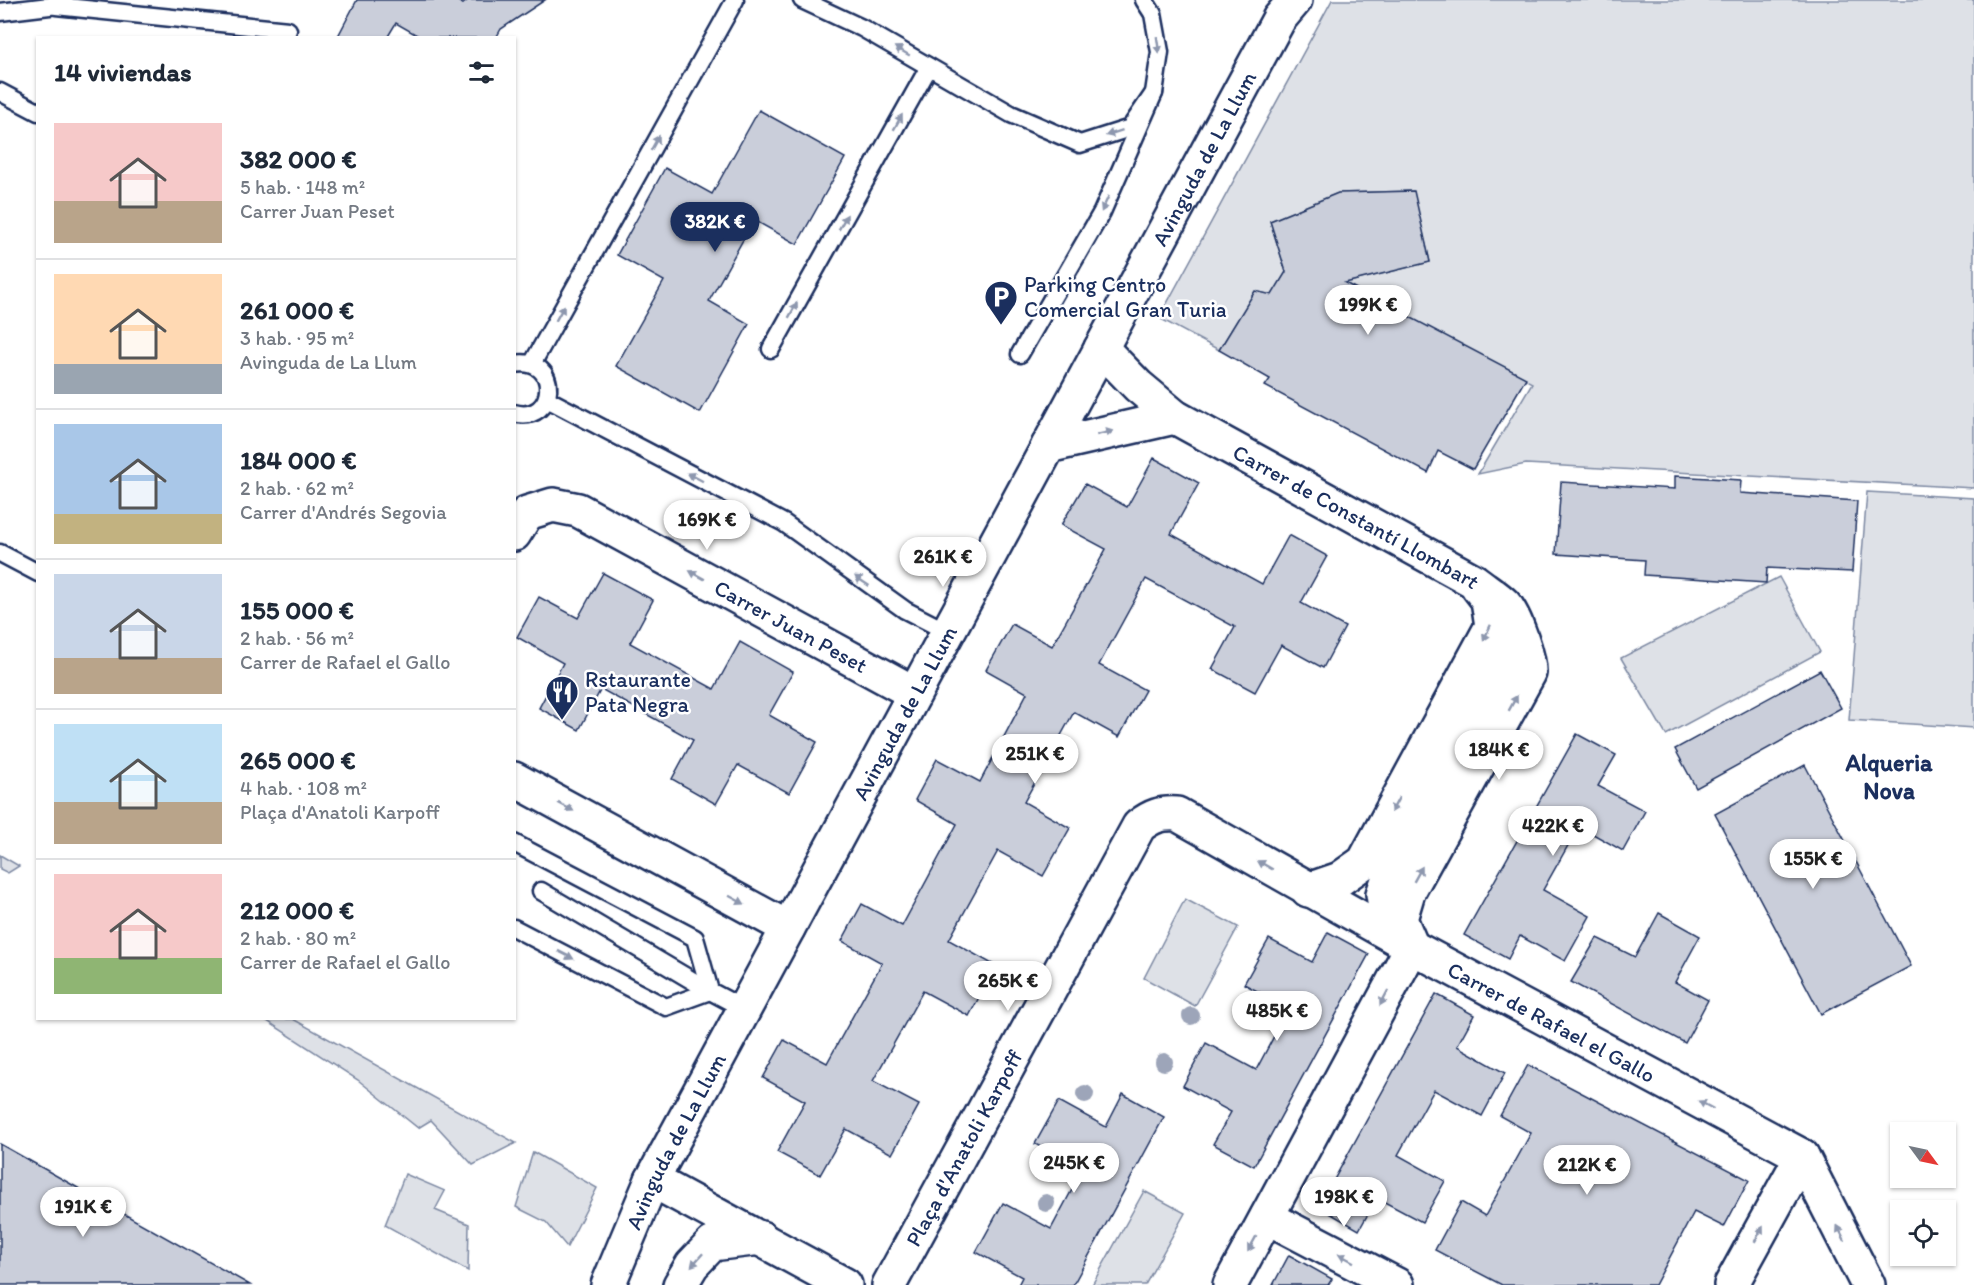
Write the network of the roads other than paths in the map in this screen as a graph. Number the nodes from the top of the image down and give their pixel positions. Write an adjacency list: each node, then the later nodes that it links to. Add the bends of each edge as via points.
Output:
1 (85, 0): 5 (lane)
2 (735, 0): 17 (lane, one-way to 2)
3 (802, 0): 9 (lane, one-way to 3, via 862,28)
4 (1144, 0): 11 (lane, one-way to 11, via 1153,14 1160,52)
5 (56, 6): 7 (lane); 8 (lane)
6 (1284, 6): 13 (street, Avinguda de La Llum)
7 (0, 12)
8 (288, 30)
9 (929, 67): 11 (lane, one-way to 9, via 1130,128 1080,144 1011,114); 14 (lane, one-way to 9)
10 (0, 92): 12 (lane)
11 (1154, 93): 15 (lane, one-way to 15, via 1102,212)
12 (36, 111)
13 (1101, 348): 20 (street, Carrer de Constantí Llombart); 21 (street, Avinguda de La Llum)
14 (771, 349)
15 (1020, 354)
16 (516, 364): 17 (lane)
17 (532, 364): 18 (lane, via 548,382)
18 (547, 399): 19 (lane, via 535,412); 26 (lane, one-way to 18, via 905,610 784,523)
19 (516, 413)
20 (1175, 417): 21 (street, one-way to 20); 25 (street, Carrer de Constantí Llombart)
21 (1048, 446): 26 (street, Avinguda de La Llum)
22 (516, 531): 27 (street, Carrer Juan Peset, one-way to 22, via 578,510 553,505 527,513)
23 (0, 553): 24 (lane)
24 (36, 572)
25 (1474, 581): 31 (street, one-way to 31, via 1488,600 1491,626 1486,636 1364,862 1340,879); 35 (street, Carrer de Constantí Llombart, via 1505,605 1528,659 1529,673 1408,892 1400,920)
26 (948, 632): 27 (street, Avinguda de La Llum)
27 (915, 693): 34 (street, Avinguda de La Llum)
28 (516, 780): 34 (street, one-way to 34)
29 (1177, 814): 31 (street, Carrer de Rafael el Gallo, one-way to 29); 45 (street, Plaça d'Anatoli Karpoff, via 1154,815 1139,826)
30 (516, 844): 36 (lane, via 695,938)
31 (1308, 890): 35 (street, Carrer de Rafael el Gallo)
32 (542, 891): 36 (lane)
33 (516, 928): 36 (lane, one-way to 36, via 666,1007)
34 (788, 928): 37 (street, Avinguda de La Llum)
35 (1401, 940): 38 (street, Carrer de Rafael el Gallo, one-way to 35); 40 (street, one-way to 40)
36 (710, 991): 37 (lane)
37 (744, 1009): 39 (street, Avinguda de La Llum)
38 (1802, 1156): 48 (street, one-way to 38); 49 (street, one-way to 38)
39 (652, 1180): 41 (street); 42 (street, Avinguda de La Llum)
40 (1267, 1216): 46 (street, one-way to 46); 47 (street, one-way to 40)
41 (761, 1238): 43 (street, one-way to 43, via 712,1244); 44 (street)
42 (608, 1285)
43 (680, 1285)
44 (845, 1285)
45 (888, 1285)
46 (1230, 1285)
47 (1397, 1285)
48 (1731, 1285)
49 (1868, 1285)

